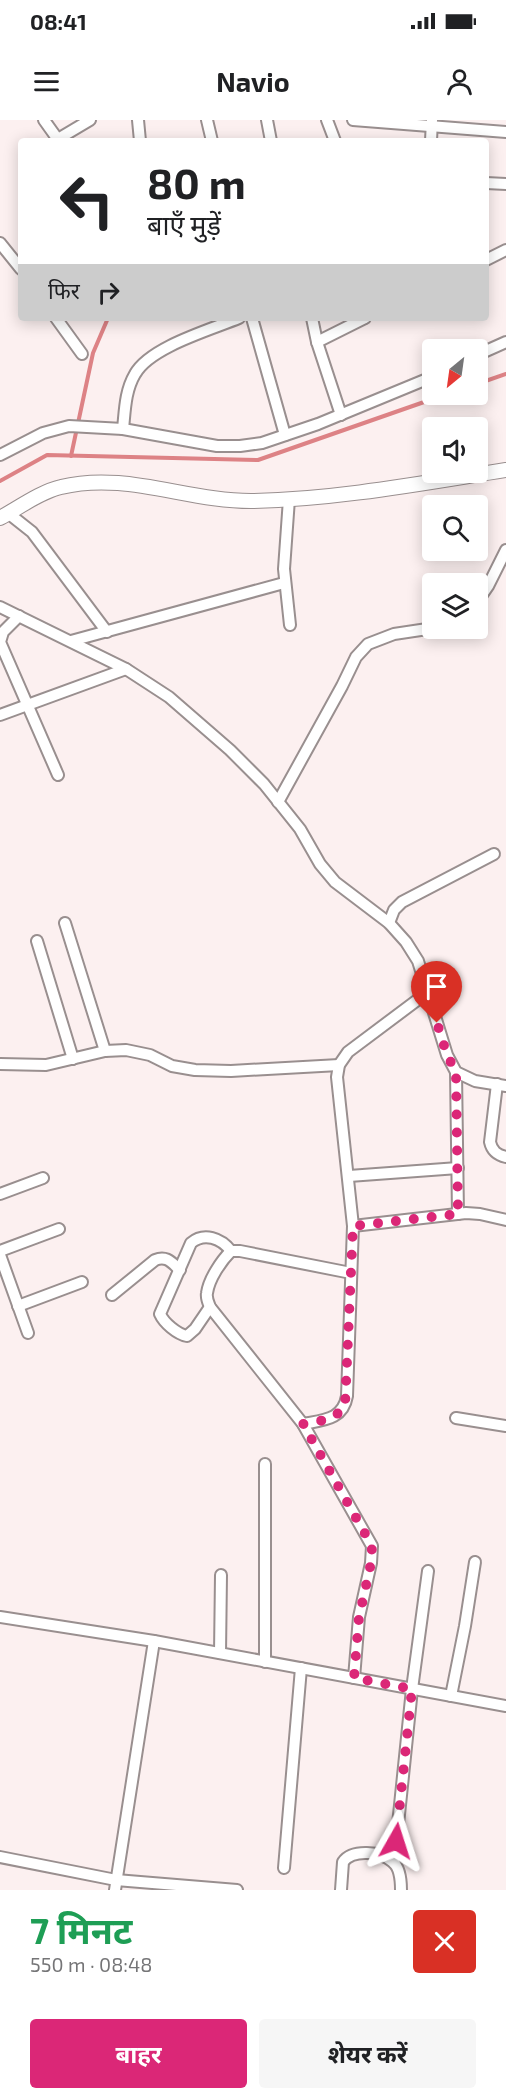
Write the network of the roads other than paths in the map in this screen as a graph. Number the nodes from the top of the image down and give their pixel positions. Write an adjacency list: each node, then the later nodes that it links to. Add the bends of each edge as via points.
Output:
1 (44, 120): 10 (street)
2 (90, 120): 11 (street)
3 (138, 120): 12 (street)
4 (207, 120): 13 (street)
5 (267, 120): 14 (street)
6 (327, 120): 15 (street)
7 (353, 120): 8 (street)
8 (432, 123): 9 (street); 16 (street)
9 (506, 132)
10 (58, 138)
11 (62, 138)
12 (140, 138)
13 (211, 138)
14 (270, 138)
15 (334, 138)
16 (431, 138)
17 (489, 183): 18 (street)
18 (506, 184)
19 (0, 243): 22 (street)
20 (506, 250): 21 (street)
21 (489, 258)
22 (18, 264)
23 (58, 321): 31 (street)
24 (232, 321): 34 (street, via 156,353 141,365 133,376 126,400)
25 (253, 321): 35 (street)
26 (313, 321): 28 (street)
27 (359, 321): 28 (street)
28 (317, 342): 33 (street)
29 (506, 342): 30 (street)
30 (488, 351)
31 (82, 354)
32 (422, 381): 33 (street)
33 (341, 415): 35 (street)
34 (123, 429): 35 (street, via 217,446 262,443); 36 (street, via 69,426 44,433)
35 (285, 435)
36 (0, 455)
37 (506, 470): 38 (street, via 373,491)
38 (289, 499): 39 (street, via 209,497 99,481 58,487); 41 (street)
39 (4, 515): 47 (street, via 32,532)
40 (506, 550): 42 (street)
41 (284, 583): 45 (street); 47 (street)
42 (488, 586)
43 (0, 607): 44 (street)
44 (19, 616): 48 (street); 50 (street, via 3,632 0,642)
45 (290, 625)
46 (422, 630): 53 (street, via 394,634 368,644 356,657)
47 (107, 632): 48 (street)
48 (71, 641): 49 (street)
49 (126, 669): 50 (street); 53 (street, via 169,697 230,750)
50 (28, 705): 51 (street); 52 (street)
51 (0, 716)
52 (58, 776)
53 (278, 802): 56 (street, via 335,882)
54 (494, 854): 56 (street, via 402,902)
55 (65, 923): 59 (street)
56 (389, 923): 58 (street, via 418,961)
57 (37, 941): 60 (street)
58 (428, 992): 62 (street, via 348,1052); 63 (street)
59 (105, 1051): 60 (street); 62 (street, via 150,1055 171,1066 195,1070)
60 (73, 1059): 61 (street, via 46,1065)
61 (0, 1064)
62 (339, 1065): 67 (street)
63 (456, 1072): 64 (street, via 475,1081); 66 (street)
64 (501, 1085): 65 (street, via 490,1142 492,1149)
65 (506, 1157)
66 (459, 1168): 67 (street); 70 (street)
67 (349, 1176): 73 (street)
68 (43, 1178): 69 (street)
69 (0, 1194)
70 (458, 1214): 71 (street); 73 (street)
71 (506, 1220)
72 (59, 1228): 75 (street)
73 (353, 1230): 77 (street)
74 (231, 1251): 76 (street, via 220,1241 198,1237 191,1243); 77 (street); 81 (street, via 207,1292)
75 (0, 1253): 80 (street)
76 (180, 1270): 79 (street, via 167,1258 160,1258); 81 (street, via 161,1309 162,1319 187,1336)
77 (351, 1274): 84 (street, via 345,1406 330,1419)
78 (82, 1282): 80 (street)
79 (112, 1295)
80 (18, 1306): 82 (street)
81 (210, 1307): 84 (street)
82 (28, 1333)
83 (456, 1418): 85 (street)
84 (303, 1424): 95 (street, via 372,1546 359,1617)
85 (506, 1426)
86 (265, 1464): 93 (street)
87 (475, 1562): 97 (street)
88 (428, 1571): 96 (street)
89 (221, 1575): 92 (street)
90 (0, 1617): 91 (street)
91 (154, 1641): 92 (street); 102 (street)
92 (220, 1653): 93 (street)
93 (265, 1662): 94 (street)
94 (301, 1668): 95 (street); 101 (street)
95 (354, 1678): 96 (street)
96 (412, 1689): 97 (street); 100 (street)
97 (451, 1696): 98 (street)
98 (506, 1706)
99 (0, 1857): 102 (street)
100 (394, 1863): 104 (street, via 384,1857 352,1854 343,1862); 105 (street)
101 (284, 1868)
102 (116, 1885): 103 (street)
103 (237, 1890)
104 (341, 1890)
105 (401, 1890)

